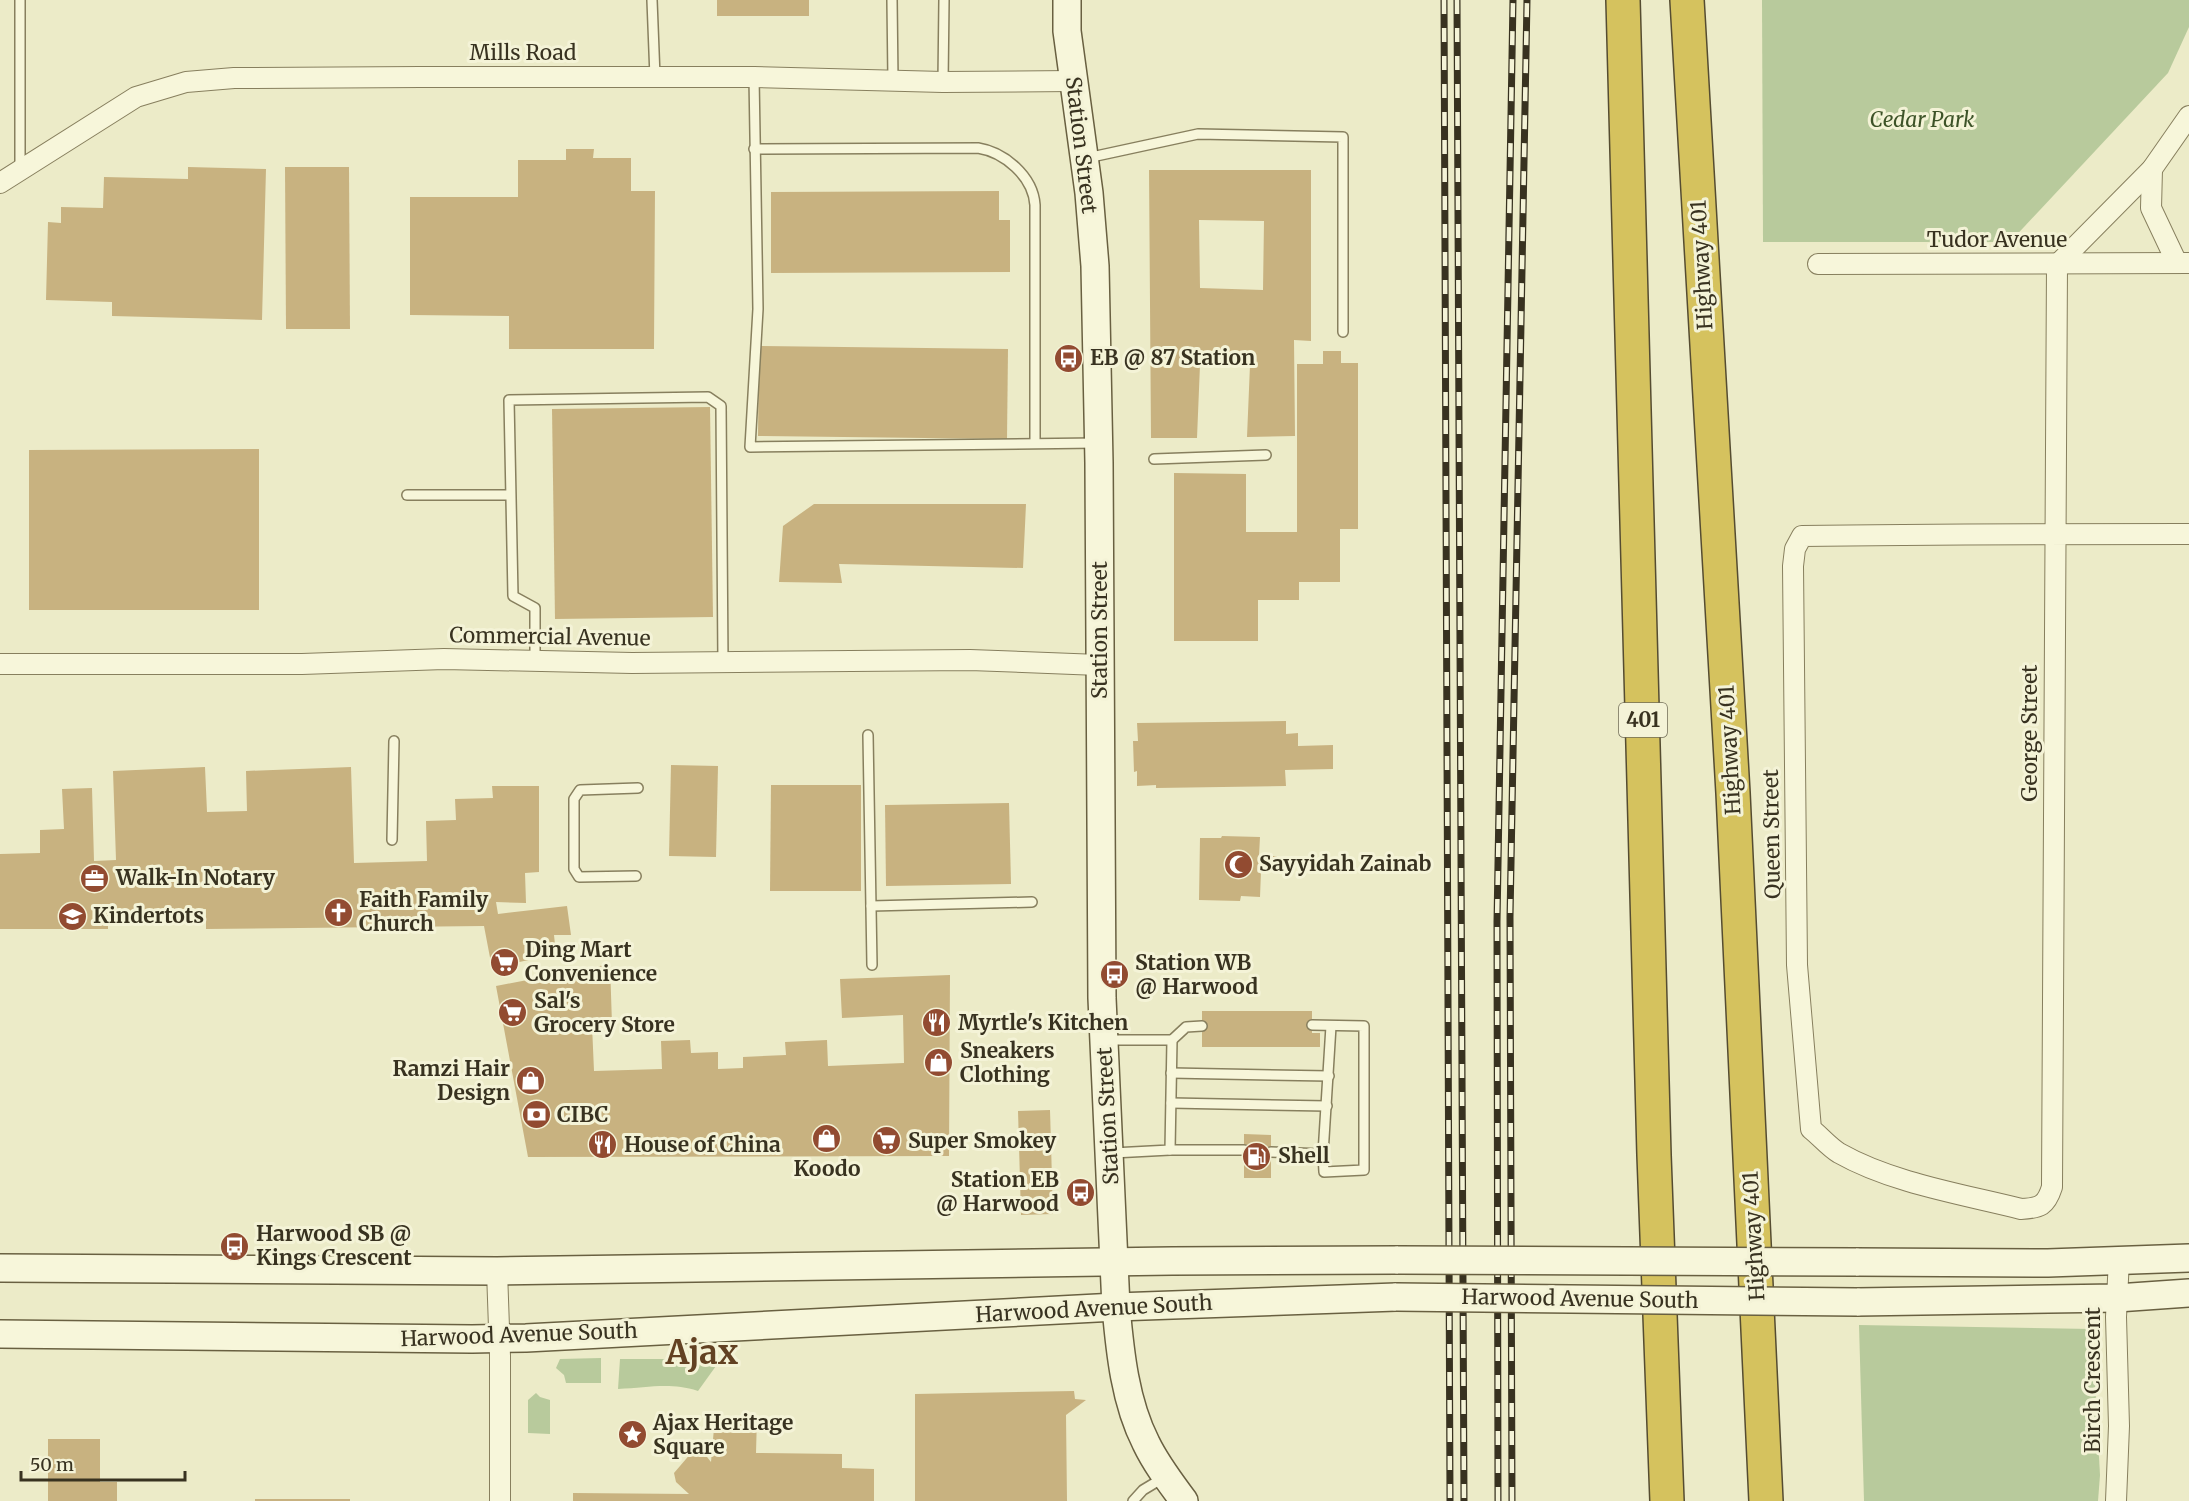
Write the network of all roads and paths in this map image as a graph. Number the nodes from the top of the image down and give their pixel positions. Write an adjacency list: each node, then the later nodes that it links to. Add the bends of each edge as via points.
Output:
1 (20, 0): 17 (lane)
2 (652, 0): 8 (lane)
3 (892, 0): 10 (lane)
4 (944, 0): 12 (lane)
5 (1067, 0): 11 (main road, Station Street)
6 (1623, 0): 68 (highway, 401)
7 (1687, 0): 75 (highway, Highway 401, via 1732,782)
8 (655, 77): 9 (street, Mills Road); 17 (street, Mills Road, via 234,78 186,82 136,97)
9 (754, 77): 10 (street, Mills Road); 14 (lane)
10 (893, 80): 12 (street, Mills Road)
11 (1073, 81): 12 (street, Mills Road); 15 (main road, Station Street)
12 (943, 82)
13 (2189, 116): 16 (street)
14 (754, 149): 24 (lane, via 978,148 995,152 1011,164 1027,183 1035,205); 24 (lane, via 758,309 750,447)
15 (1084, 158): 22 (lane, via 1198,134 1343,137); 23 (main road, Station Street, via 1095,266)
16 (2152, 169): 19 (street, Tudor Avenue, via 2151,208); 21 (street)
17 (20, 170): 18 (street, Mills Road)
18 (0, 183)
19 (2183, 263): 21 (street, Tudor Avenue)
20 (1818, 264): 21 (street, Tudor Avenue)
21 (2057, 265): 29 (street, George Street)
22 (1343, 332)
23 (1099, 443): 24 (lane); 34 (main road, Station Street)
24 (1035, 444)
25 (1266, 455): 26 (lane)
26 (1154, 459)
27 (408, 495): 28 (lane)
28 (510, 495): 31 (lane, via 513,596 535,608); 32 (lane, via 509,400 708,397 721,406)
29 (2055, 534): 30 (street); 57 (street, George Street, via 2052,1187); 57 (street, Queen Street, via 1802,536 1793,566 1797,965 1811,1129 1836,1151 1897,1178 2021,1209 2037,1209)
30 (2189, 534)
31 (535, 661): 32 (street, Commercial Avenue); 33 (street, Commercial Avenue)
32 (723, 662): 34 (street, Commercial Avenue, via 970,660)
33 (0, 664)
34 (1100, 665): 46 (main road, Station Street)
35 (868, 735): 41 (lane)
36 (394, 741): 38 (lane)
37 (638, 788): 39 (lane, via 580,790 574,799 574,869 579,878)
38 (392, 840)
39 (636, 876)
40 (1032, 902): 41 (lane)
41 (871, 906): 42 (lane)
42 (872, 965)
43 (1202, 1026): 47 (lane, via 1186,1027)
44 (1312, 1026): 45 (lane)
45 (1331, 1026): 49 (lane); 56 (lane, via 1364,1026 1364,1170 1324,1172)
46 (1104, 1040): 47 (lane); 55 (main road, Station Street)
47 (1172, 1040): 48 (lane)
48 (1172, 1073): 49 (lane); 50 (lane)
49 (1329, 1076): 51 (lane)
50 (1171, 1103): 51 (lane); 52 (lane)
51 (1327, 1106): 56 (lane)
52 (1170, 1150): 53 (lane); 55 (lane)
53 (1244, 1150)
54 (1271, 1152): 56 (lane)
55 (1110, 1153): 60 (main road, Station Street)
56 (1323, 1154)
57 (2048, 1200)
58 (2189, 1258): 59 (main road, Harwood Avenue South)
59 (2119, 1260): 60 (main road, Harwood Avenue South, bridge); 64 (street, Birch Crescent)
60 (1113, 1262): 62 (main road, Harwood Avenue South); 65 (main road, Station Street)
61 (0, 1268): 62 (main road, Harwood Avenue South)
62 (497, 1271): 67 (street)
63 (2189, 1293): 64 (main road, Harwood Avenue South)
64 (2117, 1298): 65 (main road, Harwood Avenue South, bridge, via 1857,1302 1396,1297); 76 (street, Birch Crescent)
65 (1116, 1307): 67 (main road, Harwood Avenue South); 69 (main road, Station Street, via 1131,1405)
66 (0, 1334): 67 (main road, Harwood Avenue South)
67 (498, 1338): 70 (street)
68 (1664, 1439): 73 (highway); 74 (highway, 401)
69 (1165, 1476): 71 (lane); 72 (main road, Station Street)
70 (500, 1501)
71 (1133, 1501)
72 (1184, 1501)
73 (1651, 1501)
74 (1667, 1501)
75 (1766, 1501)
76 (2116, 1501)

